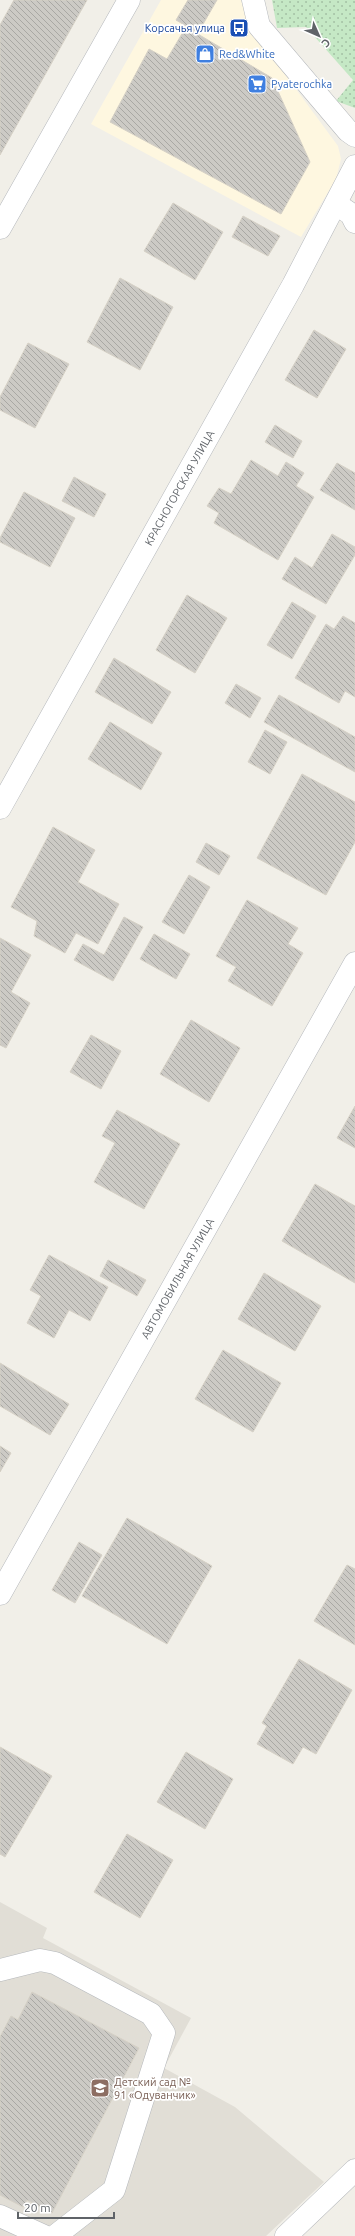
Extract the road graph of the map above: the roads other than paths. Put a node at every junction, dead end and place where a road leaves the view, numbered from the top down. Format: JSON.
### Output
{"nodes":[{"id":1,"x":129,"y":0,"type":"edge"},
{"id":2,"x":254,"y":0,"type":"edge"},
{"id":3,"x":355,"y":136,"type":"edge"},
{"id":4,"x":355,"y":166,"type":"edge"},
{"id":5,"x":336,"y":204,"type":"junction"},
{"id":6,"x":355,"y":222,"type":"edge"},
{"id":7,"x":0,"y":228,"type":"edge"},
{"id":8,"x":0,"y":808,"type":"edge"},
{"id":9,"x":355,"y":963,"type":"edge"},
{"id":10,"x":0,"y":1594,"type":"edge"},
{"id":11,"x":0,"y":1970,"type":"edge"},
{"id":12,"x":355,"y":2170,"type":"edge"},
{"id":13,"x":0,"y":2216,"type":"edge"},
{"id":14,"x":44,"y":2236,"type":"edge"},
{"id":15,"x":55,"y":2236,"type":"edge"},
{"id":16,"x":286,"y":2236,"type":"edge"}],
"edges":[{"from":1,"to":7,"type":"street"},
{"from":2,"to":3,"type":"street"},
{"from":4,"to":5,"type":"street","name":"КРАСНОГОРСКАЯ УЛИЦА"},
{"from":5,"to":6,"type":"street"},
{"from":5,"to":8,"type":"street","name":"КРАСНОГОРСКАЯ УЛИЦА"},
{"from":9,"to":10,"type":"street","name":"АВТОМОБИЛЬНАЯ УЛИЦА"},
{"from":11,"to":15,"type":"street"},
{"from":12,"to":16,"type":"street"},
{"from":13,"to":14,"type":"street"}]}
